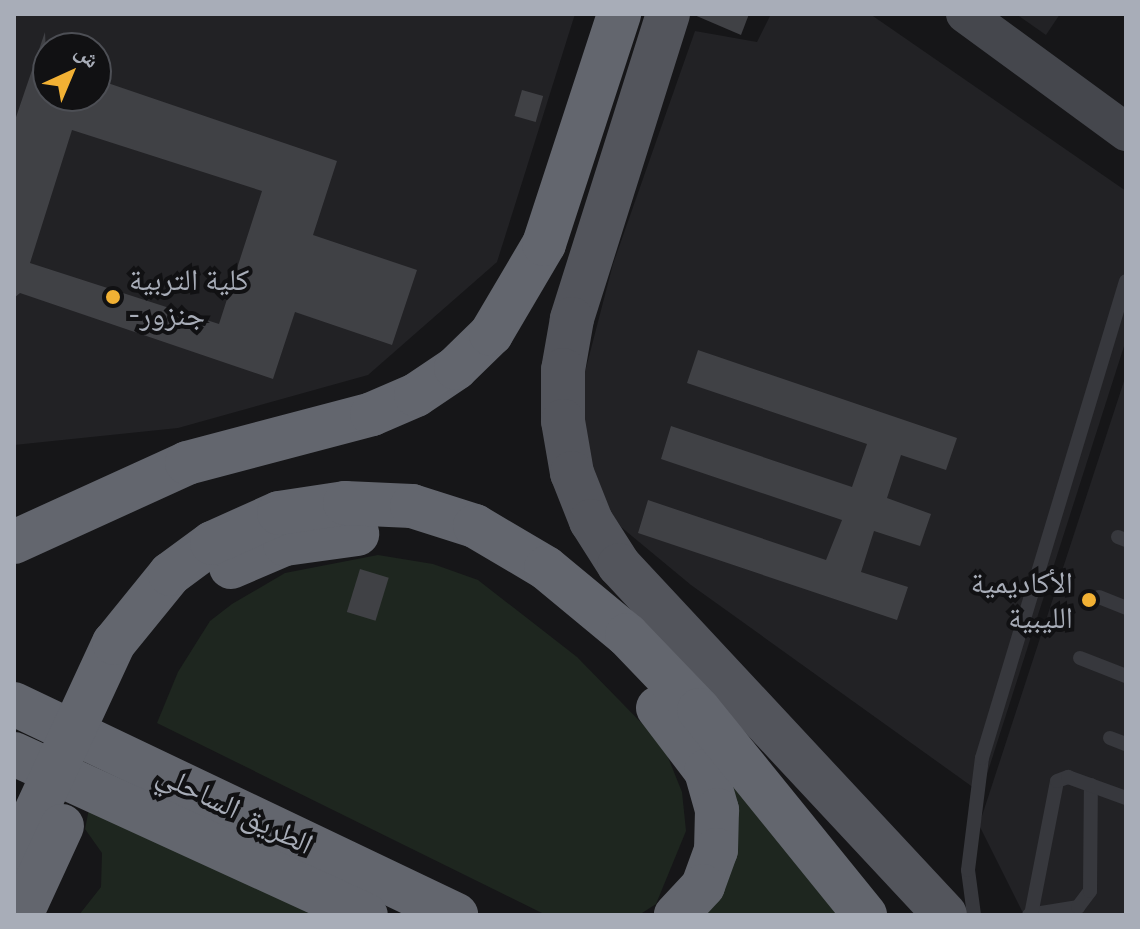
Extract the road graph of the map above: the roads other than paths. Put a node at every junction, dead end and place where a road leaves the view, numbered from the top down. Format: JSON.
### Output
{"nodes":[{"id":1,"x":619,"y":14,"type":"edge"},
{"id":2,"x":668,"y":14,"type":"edge"},
{"id":3,"x":965,"y":14,"type":"edge"},
{"id":4,"x":1126,"y":132,"type":"edge"},
{"id":5,"x":619,"y":162,"type":"junction"},
{"id":6,"x":544,"y":244,"type":"junction"},
{"id":7,"x":1126,"y":281,"type":"edge"},
{"id":8,"x":22,"y":545,"type":"edge"},
{"id":9,"x":1099,"y":597,"type":"dead end"},
{"id":10,"x":1126,"y":608,"type":"edge"},
{"id":11,"x":126,"y":650,"type":"junction"},
{"id":12,"x":1080,"y":658,"type":"dead end"},
{"id":13,"x":1126,"y":676,"type":"edge"},
{"id":14,"x":14,"y":677,"type":"edge"},
{"id":15,"x":31,"y":712,"type":"edge"},
{"id":16,"x":1110,"y":738,"type":"dead end"},
{"id":17,"x":1126,"y":744,"type":"edge"},
{"id":18,"x":14,"y":754,"type":"edge"},
{"id":19,"x":1091,"y":785,"type":"junction"},
{"id":20,"x":1126,"y":798,"type":"edge"},
{"id":21,"x":30,"y":848,"type":"edge"},
{"id":22,"x":455,"y":914,"type":"edge"},
{"id":23,"x":21,"y":915,"type":"edge"},
{"id":24,"x":366,"y":915,"type":"edge"},
{"id":25,"x":676,"y":915,"type":"edge"},
{"id":26,"x":865,"y":915,"type":"edge"},
{"id":27,"x":945,"y":915,"type":"edge"},
{"id":28,"x":974,"y":915,"type":"edge"},
{"id":29,"x":1030,"y":915,"type":"edge"}],
"edges":[{"from":1,"to":6,"type":"highway"},
{"from":2,"to":5,"type":"main road"},
{"from":3,"to":4,"type":"street"},
{"from":5,"to":6,"type":"main road"},
{"from":5,"to":27,"type":"main road"},
{"from":6,"to":8,"type":"highway"},
{"from":7,"to":28,"type":"lane"},
{"from":9,"to":10,"type":"lane"},
{"from":11,"to":21,"type":"highway"},
{"from":11,"to":25,"type":"highway"},
{"from":11,"to":26,"type":"highway"},
{"from":12,"to":13,"type":"lane"},
{"from":14,"to":15,"type":"highway"},
{"from":15,"to":22,"type":"highway","name":"الطريق الساحلي"},
{"from":16,"to":17,"type":"lane"},
{"from":18,"to":24,"type":"highway","name":"الطريق الساحلي"},
{"from":19,"to":20,"type":"lane"},
{"from":19,"to":29,"type":"lane"},
{"from":19,"to":29,"type":"lane"},
{"from":21,"to":23,"type":"highway"}]}
